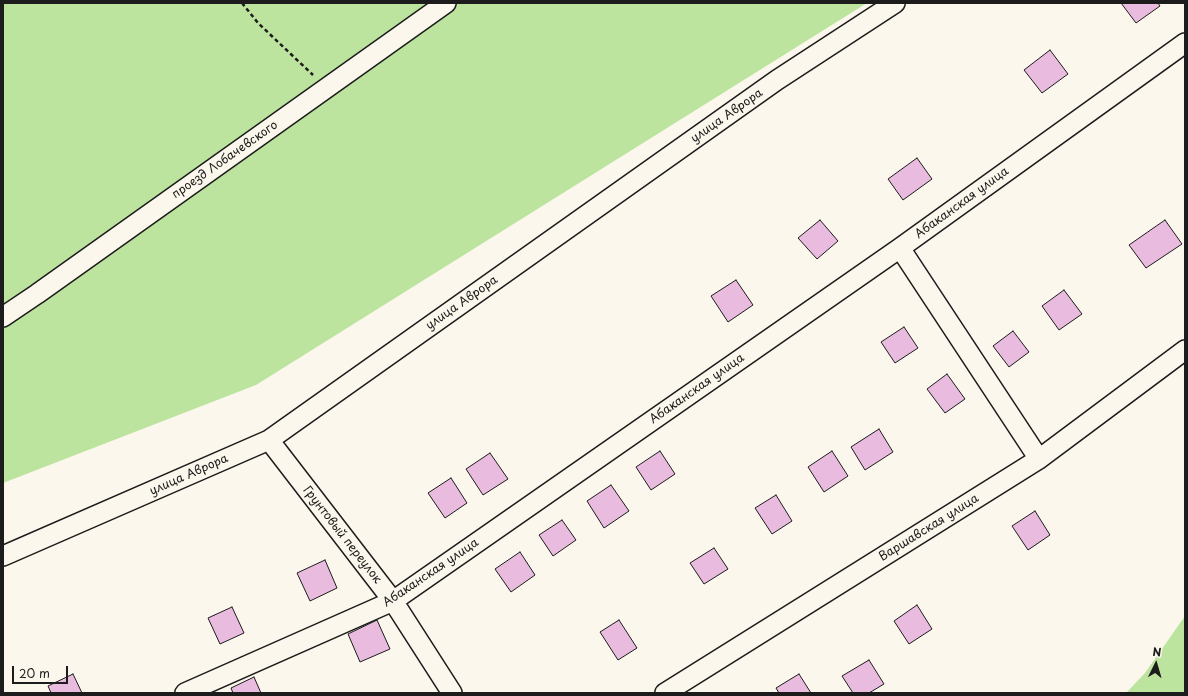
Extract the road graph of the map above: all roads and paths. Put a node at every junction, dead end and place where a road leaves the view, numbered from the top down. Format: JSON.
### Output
{"nodes":[{"id":1,"x":242,"y":3,"type":"edge"},
{"id":2,"x":446,"y":3,"type":"edge"},
{"id":3,"x":895,"y":3,"type":"edge"},
{"id":4,"x":1185,"y":43,"type":"edge"},
{"id":5,"x":326,"y":88,"type":"junction"},
{"id":6,"x":900,"y":248,"type":"junction"},
{"id":7,"x":3,"y":317,"type":"edge"},
{"id":8,"x":1185,"y":350,"type":"edge"},
{"id":9,"x":269,"y":440,"type":"junction"},
{"id":10,"x":1039,"y":458,"type":"junction"},
{"id":11,"x":3,"y":556,"type":"edge"},
{"id":12,"x":393,"y":601,"type":"junction"},
{"id":13,"x":185,"y":693,"type":"edge"},
{"id":14,"x":452,"y":693,"type":"edge"},
{"id":15,"x":664,"y":693,"type":"edge"}],
"edges":[{"from":1,"to":5,"type":"path"},
{"from":2,"to":5,"type":"street","name":"проезд Лобачевского"},
{"from":3,"to":9,"type":"street","name":"улица Аврора"},
{"from":4,"to":6,"type":"street","name":"Абаканская улица"},
{"from":5,"to":7,"type":"street","name":"проезд Лобачевского"},
{"from":6,"to":10,"type":"street"},
{"from":6,"to":12,"type":"street","name":"Абаканская улица"},
{"from":8,"to":10,"type":"street","name":"Варшавская улица"},
{"from":9,"to":11,"type":"street","name":"улица Аврора"},
{"from":9,"to":12,"type":"street","name":"Грунтовый переулок"},
{"from":10,"to":15,"type":"street","name":"Варшавская улица"},
{"from":12,"to":13,"type":"street","name":"Абаканская улица"},
{"from":12,"to":14,"type":"street","name":"Грунтовый переулок"}]}
